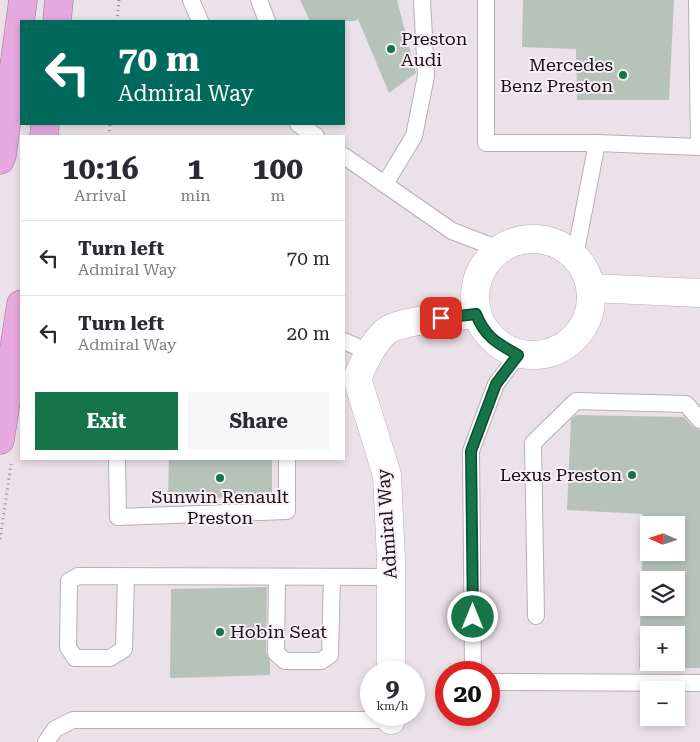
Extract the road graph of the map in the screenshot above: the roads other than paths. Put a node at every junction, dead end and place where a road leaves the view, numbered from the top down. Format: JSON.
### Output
{"nodes":[{"id":1,"x":24,"y":0,"type":"edge"},
{"id":2,"x":59,"y":0,"type":"edge"},
{"id":3,"x":191,"y":0,"type":"edge"},
{"id":4,"x":259,"y":0,"type":"edge"},
{"id":5,"x":422,"y":0,"type":"edge"},
{"id":6,"x":486,"y":0,"type":"edge"},
{"id":7,"x":697,"y":0,"type":"edge"},
{"id":8,"x":21,"y":20,"type":"edge"},
{"id":9,"x":56,"y":20,"type":"edge"},
{"id":10,"x":200,"y":20,"type":"edge"},
{"id":11,"x":268,"y":20,"type":"edge"},
{"id":12,"x":20,"y":28,"type":"edge"},
{"id":13,"x":300,"y":125,"type":"edge"},
{"id":14,"x":314,"y":135,"type":"edge"},
{"id":15,"x":597,"y":143,"type":"junction"},
{"id":16,"x":345,"y":157,"type":"edge"},
{"id":17,"x":0,"y":160,"type":"edge"},
{"id":18,"x":385,"y":184,"type":"junction"},
{"id":19,"x":499,"y":249,"type":"junction"},
{"id":20,"x":575,"y":256,"type":"junction"},
{"id":21,"x":591,"y":288,"type":"junction"},
{"id":22,"x":700,"y":293,"type":"edge"},
{"id":23,"x":20,"y":314,"type":"edge"},
{"id":24,"x":476,"y":314,"type":"junction"},
{"id":25,"x":345,"y":342,"type":"edge"},
{"id":26,"x":369,"y":352,"type":"junction"},
{"id":27,"x":518,"y":355,"type":"junction"},
{"id":28,"x":700,"y":420,"type":"edge"},
{"id":29,"x":6,"y":448,"type":"edge"},
{"id":30,"x":117,"y":460,"type":"edge"},
{"id":31,"x":287,"y":460,"type":"edge"},
{"id":32,"x":126,"y":576,"type":"junction"},
{"id":33,"x":277,"y":576,"type":"junction"},
{"id":34,"x":332,"y":577,"type":"junction"},
{"id":35,"x":391,"y":577,"type":"junction"},
{"id":36,"x":536,"y":616,"type":"dead end"},
{"id":37,"x":391,"y":661,"type":"edge"},
{"id":38,"x":473,"y":661,"type":"edge"},
{"id":39,"x":500,"y":682,"type":"edge"},
{"id":40,"x":700,"y":683,"type":"edge"},
{"id":41,"x":360,"y":717,"type":"edge"},
{"id":42,"x":46,"y":742,"type":"edge"}],
"edges":[{"from":1,"to":8,"type":"highway"},
{"from":2,"to":9,"type":"highway"},
{"from":3,"to":10,"type":"lane"},
{"from":4,"to":11,"type":"lane"},
{"from":5,"to":18,"type":"lane"},
{"from":6,"to":15,"type":"lane"},
{"from":7,"to":15,"type":"lane"},
{"from":12,"to":17,"type":"highway"},
{"from":13,"to":14,"type":"lane"},
{"from":15,"to":20,"type":"lane"},
{"from":16,"to":18,"type":"lane"},
{"from":18,"to":19,"type":"lane"},
{"from":19,"to":20,"type":"street"},
{"from":19,"to":24,"type":"street"},
{"from":20,"to":21,"type":"street"},
{"from":21,"to":22,"type":"street"},
{"from":21,"to":27,"type":"street"},
{"from":23,"to":29,"type":"highway"},
{"from":24,"to":26,"type":"street","name":"Admiral Way"},
{"from":24,"to":27,"type":"street"},
{"from":25,"to":26,"type":"lane"},
{"from":26,"to":35,"type":"street","name":"Admiral Way"},
{"from":27,"to":38,"type":"lane"},
{"from":28,"to":36,"type":"lane"},
{"from":30,"to":31,"type":"lane"},
{"from":32,"to":32,"type":"lane"},
{"from":32,"to":33,"type":"lane"},
{"from":33,"to":34,"type":"lane"},
{"from":33,"to":34,"type":"lane"},
{"from":34,"to":35,"type":"lane"},
{"from":35,"to":37,"type":"street","name":"Admiral Way"},
{"from":39,"to":40,"type":"lane"},
{"from":41,"to":42,"type":"lane"}]}
